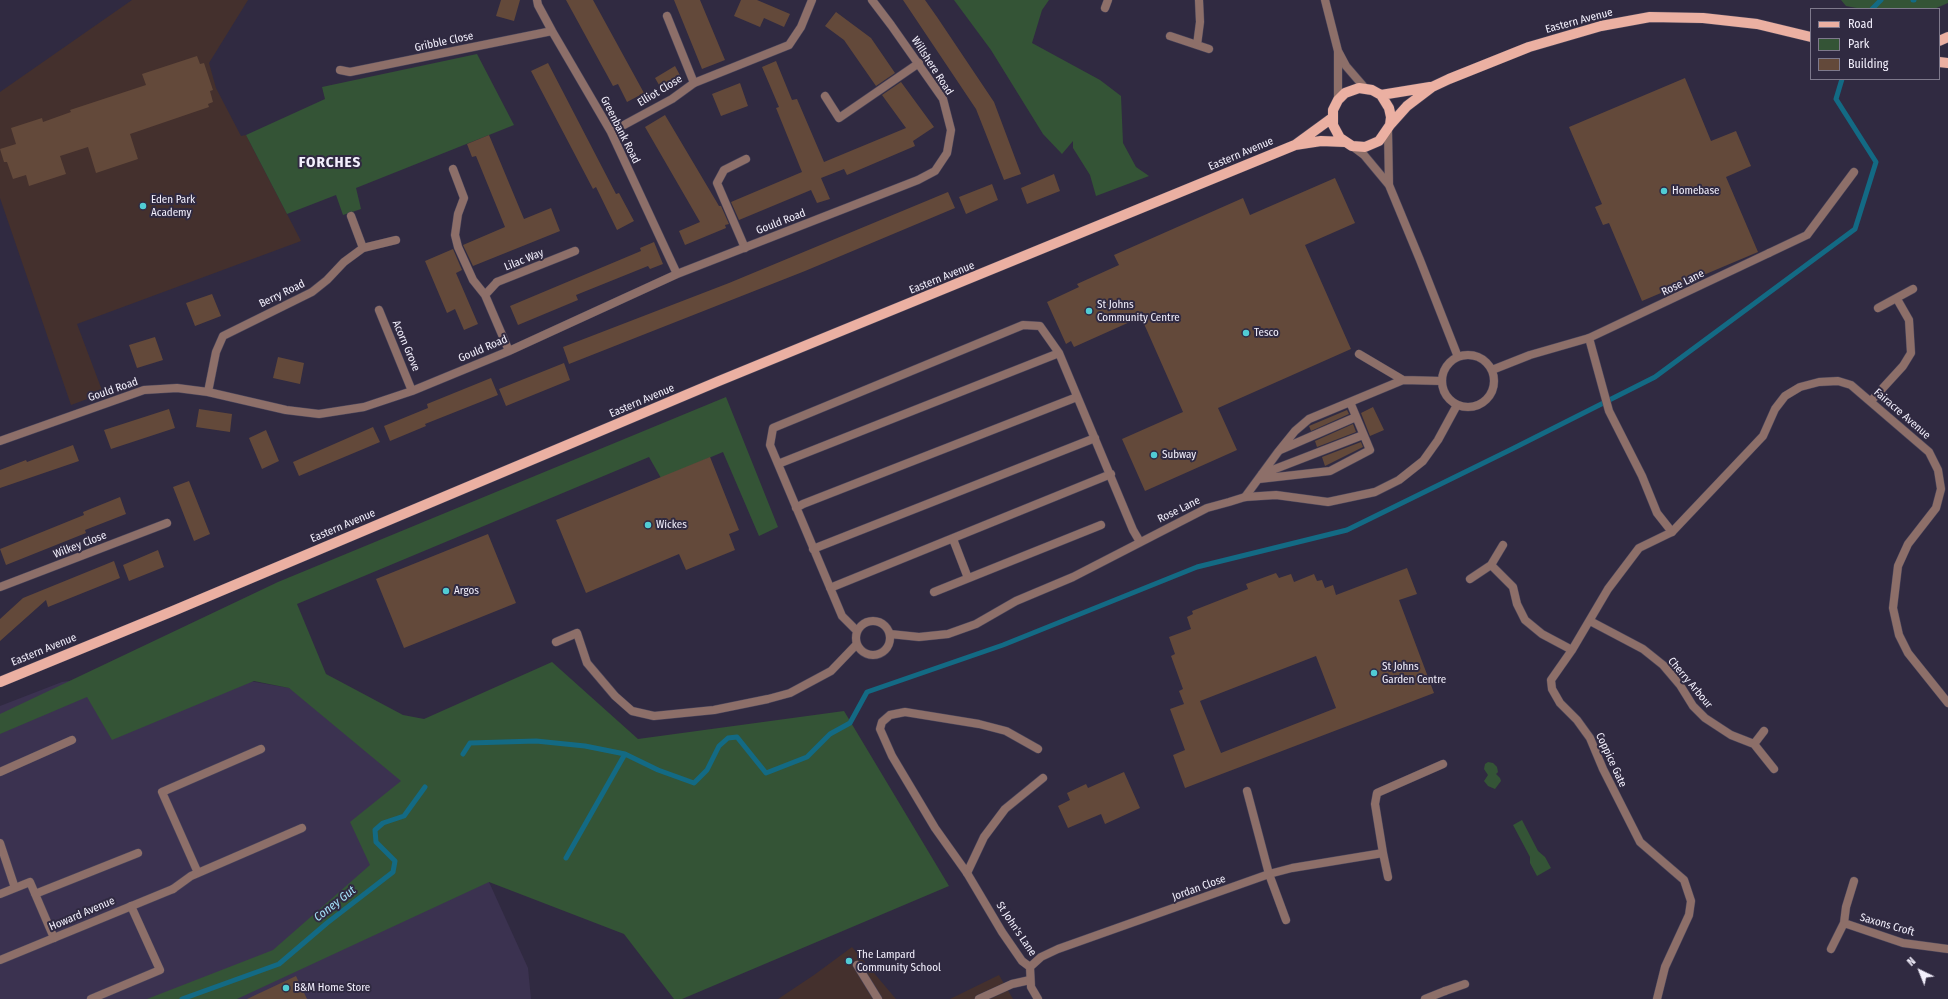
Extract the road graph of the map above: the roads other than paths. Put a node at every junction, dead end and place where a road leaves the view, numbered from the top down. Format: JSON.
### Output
{"nodes":[{"id":1,"x":538,"y":0,"type":"edge"},
{"id":2,"x":812,"y":0,"type":"edge"},
{"id":3,"x":872,"y":0,"type":"edge"},
{"id":4,"x":1199,"y":0,"type":"edge"},
{"id":5,"x":1325,"y":0,"type":"edge"},
{"id":6,"x":667,"y":16,"type":"dead end"},
{"id":7,"x":552,"y":31,"type":"junction"},
{"id":8,"x":1170,"y":36,"type":"dead end"},
{"id":9,"x":1810,"y":37,"type":"edge"},
{"id":10,"x":1197,"y":45,"type":"junction"},
{"id":11,"x":1209,"y":49,"type":"dead end"},
{"id":12,"x":1338,"y":51,"type":"junction"},
{"id":13,"x":919,"y":63,"type":"junction"},
{"id":14,"x":340,"y":70,"type":"dead end"},
{"id":15,"x":694,"y":83,"type":"junction"},
{"id":16,"x":1432,"y":87,"type":"junction"},
{"id":17,"x":1365,"y":88,"type":"junction"},
{"id":18,"x":1381,"y":95,"type":"junction"},
{"id":19,"x":825,"y":96,"type":"dead end"},
{"id":20,"x":1338,"y":100,"type":"junction"},
{"id":21,"x":1332,"y":118,"type":"junction"},
{"id":22,"x":1389,"y":128,"type":"junction"},
{"id":23,"x":611,"y":132,"type":"junction"},
{"id":24,"x":1348,"y":144,"type":"junction"},
{"id":25,"x":1295,"y":145,"type":"junction"},
{"id":26,"x":947,"y":153,"type":"joint"},
{"id":27,"x":746,"y":160,"type":"dead end"},
{"id":28,"x":452,"y":169,"type":"dead end"},
{"id":29,"x":1854,"y":172,"type":"dead end"},
{"id":30,"x":1389,"y":185,"type":"junction"},
{"id":31,"x":351,"y":216,"type":"dead end"},
{"id":32,"x":396,"y":240,"type":"dead end"},
{"id":33,"x":362,"y":248,"type":"junction"},
{"id":34,"x":745,"y":248,"type":"junction"},
{"id":35,"x":575,"y":251,"type":"dead end"},
{"id":36,"x":677,"y":274,"type":"junction"},
{"id":37,"x":1913,"y":289,"type":"dead end"},
{"id":38,"x":485,"y":295,"type":"junction"},
{"id":39,"x":1897,"y":299,"type":"junction"},
{"id":40,"x":1878,"y":308,"type":"dead end"},
{"id":41,"x":379,"y":310,"type":"dead end"},
{"id":42,"x":1589,"y":338,"type":"junction"},
{"id":43,"x":508,"y":350,"type":"junction"},
{"id":44,"x":1059,"y":353,"type":"junction"},
{"id":45,"x":1359,"y":354,"type":"dead end"},
{"id":46,"x":1458,"y":357,"type":"junction"},
{"id":47,"x":1492,"y":370,"type":"junction"},
{"id":48,"x":1403,"y":380,"type":"junction"},
{"id":49,"x":1442,"y":381,"type":"junction"},
{"id":50,"x":412,"y":391,"type":"junction"},
{"id":51,"x":208,"y":392,"type":"junction"},
{"id":52,"x":1077,"y":397,"type":"junction"},
{"id":53,"x":1871,"y":401,"type":"junction"},
{"id":54,"x":1350,"y":402,"type":"junction"},
{"id":55,"x":1458,"y":405,"type":"junction"},
{"id":56,"x":1356,"y":417,"type":"junction"},
{"id":57,"x":1364,"y":435,"type":"junction"},
{"id":58,"x":1095,"y":438,"type":"junction"},
{"id":59,"x":0,"y":441,"type":"edge"},
{"id":60,"x":1280,"y":450,"type":"junction"},
{"id":61,"x":778,"y":464,"type":"junction"},
{"id":62,"x":1111,"y":474,"type":"junction"},
{"id":63,"x":1260,"y":476,"type":"junction"},
{"id":64,"x":1245,"y":497,"type":"junction"},
{"id":65,"x":796,"y":508,"type":"junction"},
{"id":66,"x":167,"y":523,"type":"dead end"},
{"id":67,"x":1101,"y":525,"type":"dead end"},
{"id":68,"x":1672,"y":532,"type":"junction"},
{"id":69,"x":953,"y":539,"type":"junction"},
{"id":70,"x":1140,"y":542,"type":"junction"},
{"id":71,"x":1503,"y":545,"type":"dead end"},
{"id":72,"x":814,"y":549,"type":"junction"},
{"id":73,"x":1491,"y":565,"type":"junction"},
{"id":74,"x":968,"y":578,"type":"junction"},
{"id":75,"x":1470,"y":579,"type":"dead end"},
{"id":76,"x":0,"y":587,"type":"edge"},
{"id":77,"x":830,"y":588,"type":"junction"},
{"id":78,"x":934,"y":592,"type":"dead end"},
{"id":79,"x":1590,"y":621,"type":"junction"},
{"id":80,"x":857,"y":631,"type":"junction"},
{"id":81,"x":890,"y":634,"type":"junction"},
{"id":82,"x":556,"y":642,"type":"dead end"},
{"id":83,"x":856,"y":645,"type":"junction"},
{"id":84,"x":1572,"y":650,"type":"junction"},
{"id":85,"x":0,"y":682,"type":"edge"},
{"id":86,"x":1948,"y":703,"type":"edge"},
{"id":87,"x":1764,"y":731,"type":"dead end"},
{"id":88,"x":72,"y":740,"type":"dead end"},
{"id":89,"x":1754,"y":744,"type":"junction"},
{"id":90,"x":261,"y":749,"type":"dead end"},
{"id":91,"x":1038,"y":749,"type":"dead end"},
{"id":92,"x":1443,"y":764,"type":"dead end"},
{"id":93,"x":1774,"y":769,"type":"dead end"},
{"id":94,"x":0,"y":772,"type":"edge"},
{"id":95,"x":1043,"y":778,"type":"dead end"},
{"id":96,"x":1247,"y":791,"type":"dead end"},
{"id":97,"x":302,"y":828,"type":"dead end"},
{"id":98,"x":0,"y":843,"type":"edge"},
{"id":99,"x":138,"y":853,"type":"dead end"},
{"id":100,"x":1383,"y":853,"type":"junction"},
{"id":101,"x":198,"y":873,"type":"junction"},
{"id":102,"x":967,"y":873,"type":"junction"},
{"id":103,"x":1269,"y":874,"type":"junction"},
{"id":104,"x":1388,"y":877,"type":"dead end"},
{"id":105,"x":1854,"y":881,"type":"dead end"},
{"id":106,"x":15,"y":888,"type":"junction"},
{"id":107,"x":0,"y":894,"type":"edge"},
{"id":108,"x":35,"y":894,"type":"junction"},
{"id":109,"x":131,"y":906,"type":"junction"},
{"id":110,"x":1286,"y":920,"type":"dead end"},
{"id":111,"x":1844,"y":923,"type":"junction"},
{"id":112,"x":54,"y":938,"type":"junction"},
{"id":113,"x":1832,"y":949,"type":"dead end"},
{"id":114,"x":1948,"y":949,"type":"edge"},
{"id":115,"x":0,"y":960,"type":"edge"},
{"id":116,"x":857,"y":965,"type":"dead end"},
{"id":117,"x":1030,"y":967,"type":"junction"},
{"id":118,"x":1030,"y":980,"type":"junction"},
{"id":119,"x":1465,"y":984,"type":"dead end"},
{"id":120,"x":91,"y":999,"type":"edge"},
{"id":121,"x":878,"y":999,"type":"edge"},
{"id":122,"x":979,"y":999,"type":"edge"},
{"id":123,"x":1038,"y":999,"type":"edge"},
{"id":124,"x":1425,"y":999,"type":"edge"},
{"id":125,"x":1657,"y":999,"type":"edge"}],
"edges":[{"from":1,"to":7,"type":"street","name":"Greenbank Road"},
{"from":2,"to":15,"type":"street","name":"Elliot Close"},
{"from":3,"to":13,"type":"street","name":"Willshere Road"},
{"from":4,"to":10,"type":"street"},
{"from":5,"to":12,"type":"street"},
{"from":6,"to":15,"type":"street"},
{"from":7,"to":14,"type":"street","name":"Gribble Close"},
{"from":7,"to":23,"type":"street","name":"Greenbank Road"},
{"from":8,"to":10,"type":"street"},
{"from":9,"to":16,"type":"main road","name":"Eastern Avenue"},
{"from":10,"to":11,"type":"street"},
{"from":12,"to":17,"type":"street"},
{"from":12,"to":20,"type":"street"},
{"from":13,"to":19,"type":"street"},
{"from":13,"to":26,"type":"street","name":"Willshere Road"},
{"from":15,"to":23,"type":"street","name":"Elliot Close"},
{"from":16,"to":18,"type":"main road","name":"Eastern Avenue"},
{"from":16,"to":22,"type":"main road","name":"Eastern Avenue"},
{"from":17,"to":18,"type":"main road"},
{"from":17,"to":20,"type":"main road"},
{"from":18,"to":22,"type":"main road"},
{"from":20,"to":21,"type":"main road"},
{"from":21,"to":24,"type":"main road"},
{"from":21,"to":25,"type":"main road","name":"Eastern Avenue"},
{"from":22,"to":24,"type":"main road"},
{"from":22,"to":30,"type":"street"},
{"from":23,"to":36,"type":"street","name":"Greenbank Road"},
{"from":24,"to":25,"type":"main road","name":"Eastern Avenue"},
{"from":24,"to":30,"type":"street"},
{"from":25,"to":85,"type":"main road","name":"Eastern Avenue"},
{"from":26,"to":34,"type":"street","name":"Gould Road"},
{"from":27,"to":34,"type":"street"},
{"from":28,"to":38,"type":"street"},
{"from":29,"to":42,"type":"street","name":"Rose Lane"},
{"from":30,"to":46,"type":"street"},
{"from":31,"to":33,"type":"street"},
{"from":32,"to":33,"type":"street","name":"Berry Road"},
{"from":33,"to":51,"type":"street","name":"Berry Road"},
{"from":34,"to":36,"type":"street","name":"Gould Road"},
{"from":35,"to":38,"type":"street","name":"Lilac Way"},
{"from":36,"to":43,"type":"street","name":"Gould Road"},
{"from":37,"to":39,"type":"street"},
{"from":38,"to":43,"type":"street"},
{"from":39,"to":40,"type":"street"},
{"from":39,"to":53,"type":"street"},
{"from":41,"to":50,"type":"street","name":"Acorn Grove"},
{"from":42,"to":47,"type":"street","name":"Rose Lane"},
{"from":42,"to":68,"type":"street"},
{"from":43,"to":50,"type":"street","name":"Gould Road"},
{"from":44,"to":52,"type":"street"},
{"from":44,"to":61,"type":"street"},
{"from":44,"to":61,"type":"street"},
{"from":45,"to":48,"type":"street"},
{"from":46,"to":47,"type":"street"},
{"from":46,"to":49,"type":"street"},
{"from":47,"to":55,"type":"street"},
{"from":48,"to":49,"type":"street"},
{"from":48,"to":54,"type":"street"},
{"from":49,"to":55,"type":"street"},
{"from":50,"to":51,"type":"street","name":"Gould Road"},
{"from":51,"to":59,"type":"street","name":"Gould Road"},
{"from":52,"to":58,"type":"street"},
{"from":52,"to":65,"type":"street"},
{"from":53,"to":68,"type":"street","name":"Fairacre Avenue"},
{"from":53,"to":86,"type":"street","name":"Fairacre Avenue"},
{"from":54,"to":56,"type":"street"},
{"from":54,"to":60,"type":"street"},
{"from":55,"to":64,"type":"street","name":"Rose Lane"},
{"from":56,"to":57,"type":"street"},
{"from":56,"to":60,"type":"street"},
{"from":57,"to":63,"type":"street"},
{"from":57,"to":63,"type":"street"},
{"from":58,"to":62,"type":"street"},
{"from":58,"to":72,"type":"street"},
{"from":60,"to":63,"type":"street"},
{"from":61,"to":65,"type":"street"},
{"from":62,"to":69,"type":"street"},
{"from":62,"to":70,"type":"street"},
{"from":63,"to":64,"type":"street"},
{"from":64,"to":70,"type":"street","name":"Rose Lane"},
{"from":65,"to":72,"type":"street"},
{"from":66,"to":76,"type":"street","name":"Wilkey Close"},
{"from":67,"to":74,"type":"street"},
{"from":68,"to":79,"type":"street","name":"Coppice Gate"},
{"from":69,"to":74,"type":"street"},
{"from":69,"to":77,"type":"street"},
{"from":70,"to":81,"type":"street","name":"Rose Lane"},
{"from":71,"to":73,"type":"street"},
{"from":72,"to":77,"type":"street"},
{"from":73,"to":75,"type":"street"},
{"from":73,"to":84,"type":"street"},
{"from":74,"to":78,"type":"street"},
{"from":77,"to":80,"type":"street"},
{"from":79,"to":84,"type":"street","name":"Coppice Gate"},
{"from":79,"to":89,"type":"street","name":"Cherry Arbour"},
{"from":80,"to":81,"type":"street"},
{"from":80,"to":83,"type":"street"},
{"from":81,"to":83,"type":"street"},
{"from":82,"to":83,"type":"street"},
{"from":84,"to":125,"type":"street","name":"Coppice Gate"},
{"from":87,"to":89,"type":"street"},
{"from":88,"to":94,"type":"street"},
{"from":89,"to":93,"type":"street","name":"Cherry Arbour"},
{"from":90,"to":101,"type":"street"},
{"from":91,"to":102,"type":"street","name":"St John's Lane"},
{"from":92,"to":100,"type":"street"},
{"from":95,"to":102,"type":"street"},
{"from":96,"to":103,"type":"street"},
{"from":97,"to":101,"type":"street","name":"Howard Avenue"},
{"from":98,"to":106,"type":"street"},
{"from":99,"to":108,"type":"street"},
{"from":100,"to":103,"type":"street","name":"Jordan Close"},
{"from":100,"to":104,"type":"street"},
{"from":101,"to":109,"type":"street","name":"Howard Avenue"},
{"from":102,"to":117,"type":"street","name":"St John's Lane"},
{"from":103,"to":110,"type":"street"},
{"from":103,"to":117,"type":"street","name":"Jordan Close"},
{"from":105,"to":111,"type":"street","name":"Saxons Croft"},
{"from":106,"to":107,"type":"street"},
{"from":106,"to":108,"type":"street"},
{"from":108,"to":112,"type":"street"},
{"from":109,"to":112,"type":"street","name":"Howard Avenue"},
{"from":109,"to":120,"type":"street"},
{"from":111,"to":113,"type":"street","name":"Saxons Croft"},
{"from":111,"to":114,"type":"street","name":"Saxons Croft"},
{"from":112,"to":115,"type":"street","name":"Howard Avenue"},
{"from":116,"to":121,"type":"street"},
{"from":117,"to":118,"type":"street","name":"St John's Lane"},
{"from":118,"to":122,"type":"street"},
{"from":118,"to":123,"type":"street","name":"St John's Lane"},
{"from":119,"to":124,"type":"street"}]}
